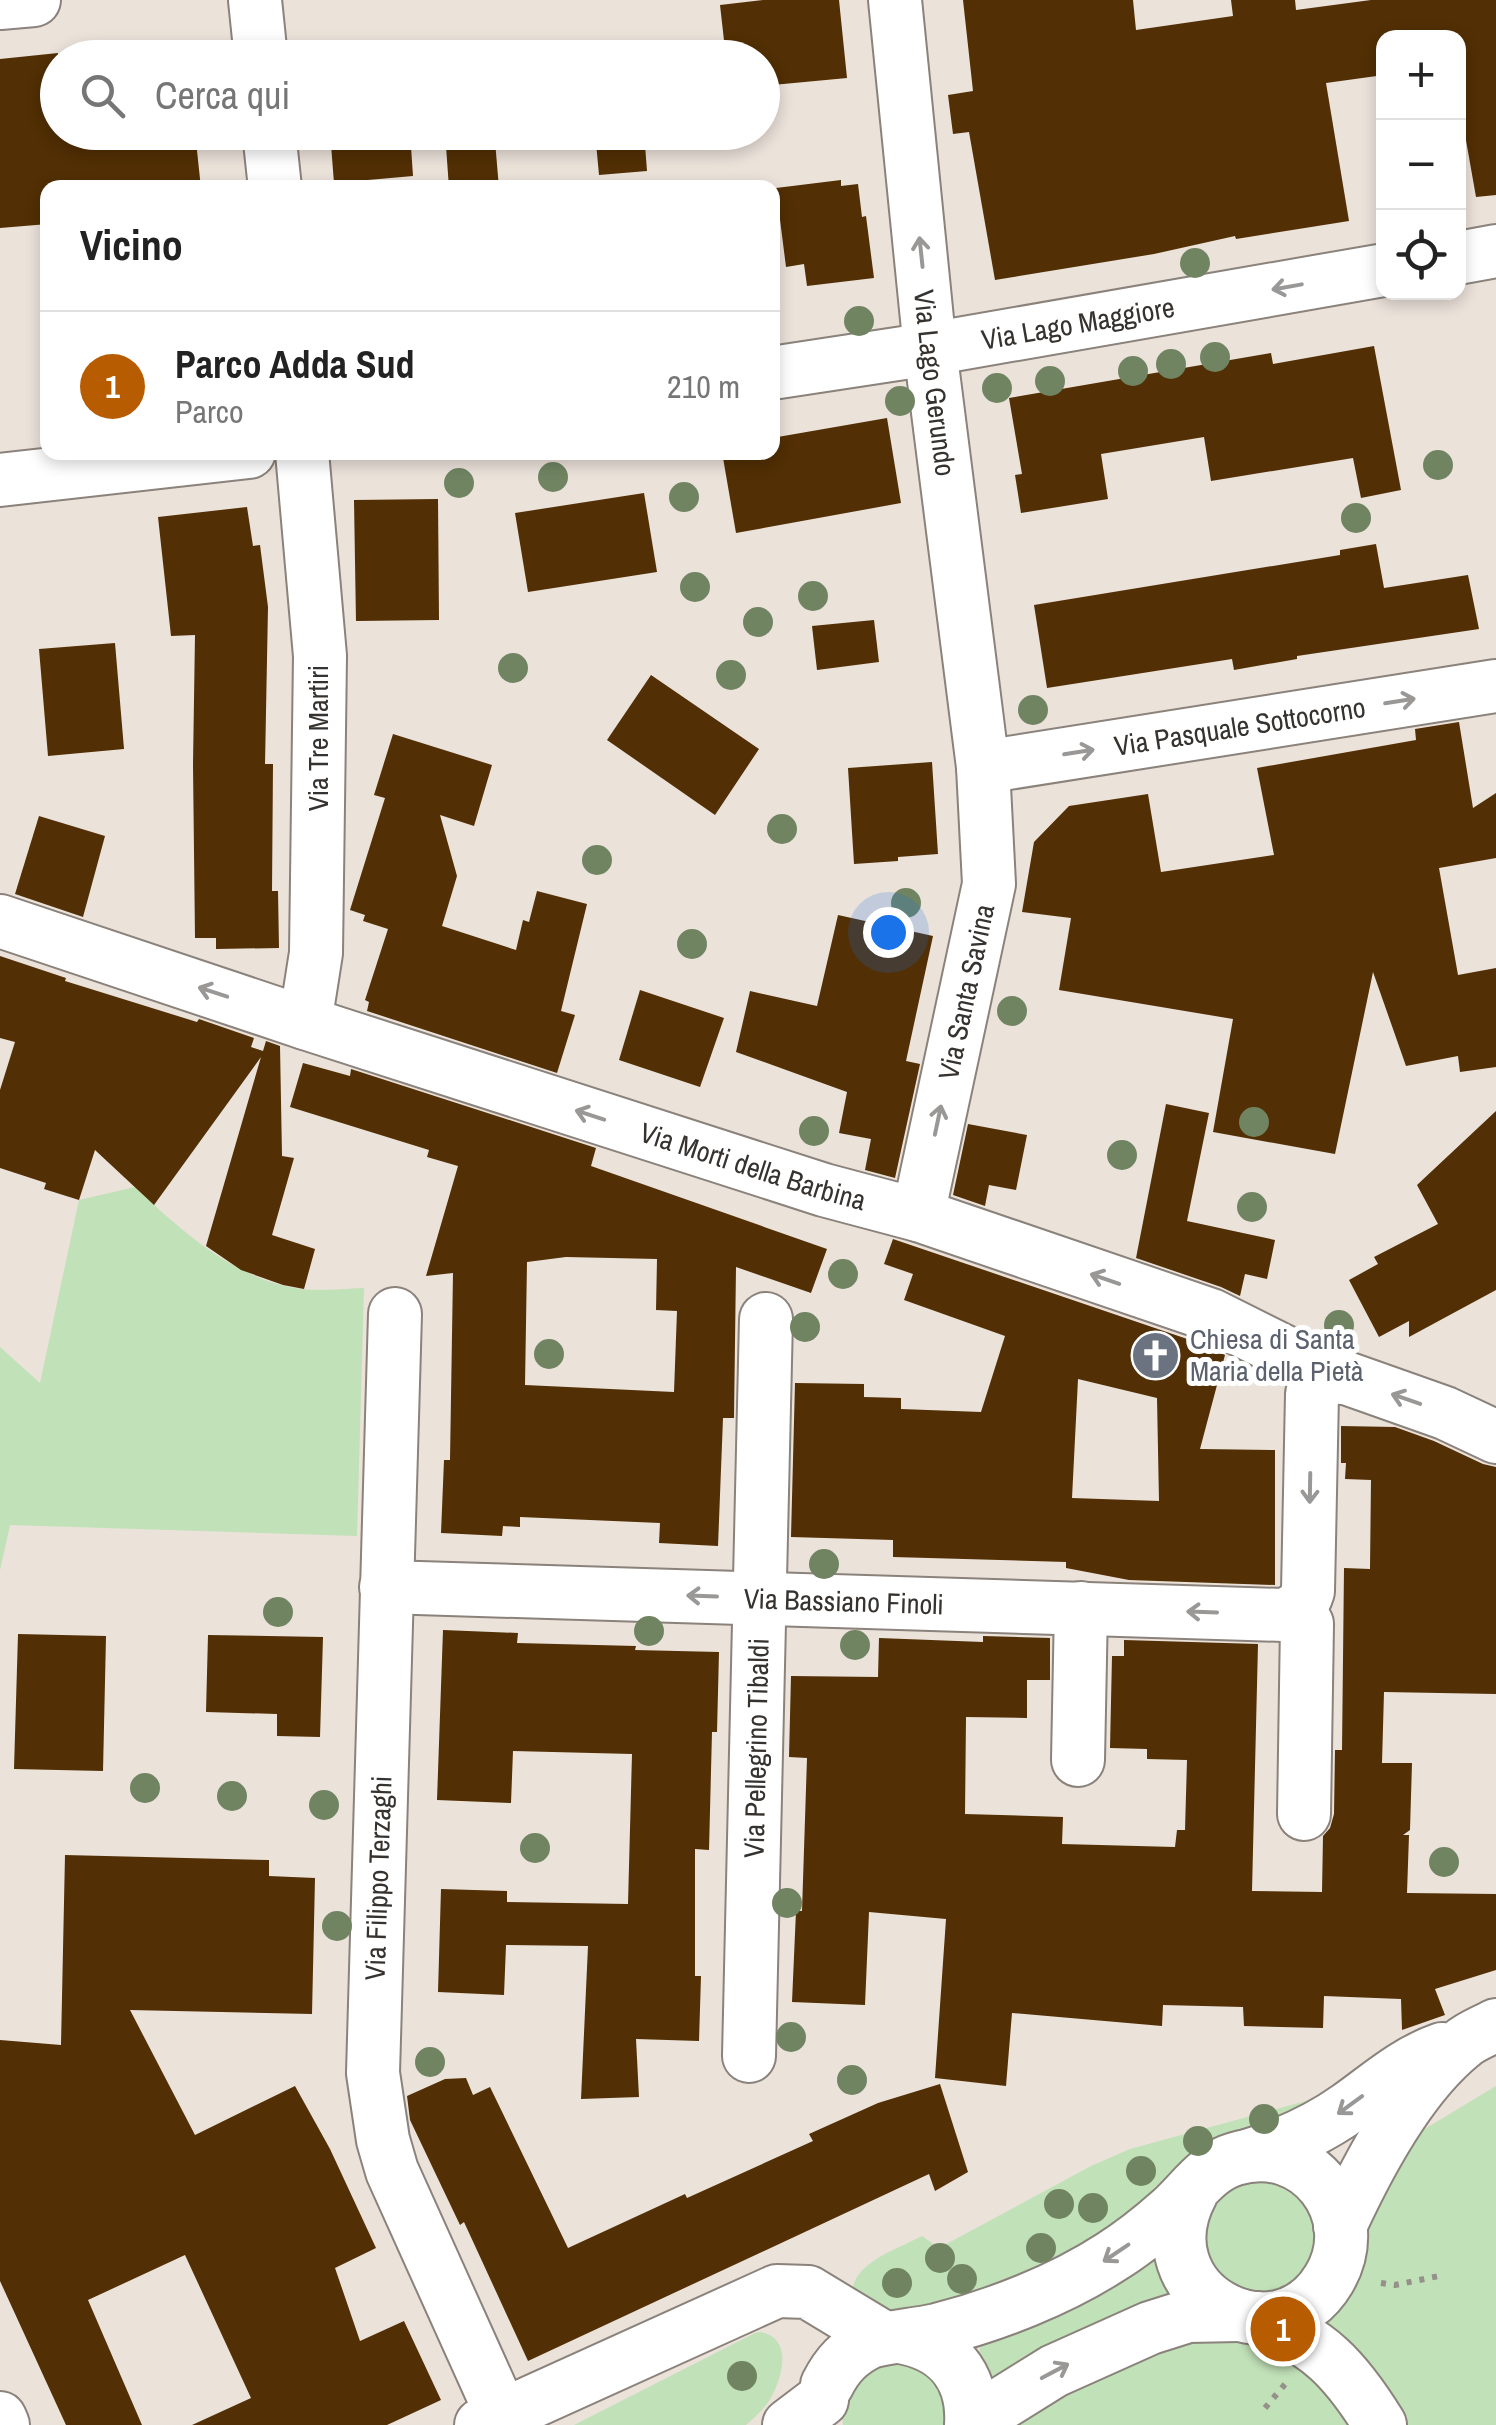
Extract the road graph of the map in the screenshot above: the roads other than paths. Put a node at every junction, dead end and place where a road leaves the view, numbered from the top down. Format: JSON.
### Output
{"nodes":[{"id":1,"x":34,"y":0,"type":"edge"},
{"id":2,"x":255,"y":0,"type":"edge"},
{"id":3,"x":895,"y":0,"type":"edge"},
{"id":4,"x":0,"y":4,"type":"edge"},
{"id":5,"x":259,"y":40,"type":"edge"},
{"id":6,"x":271,"y":150,"type":"edge"},
{"id":7,"x":274,"y":180,"type":"edge"},
{"id":8,"x":1496,"y":251,"type":"edge"},
{"id":9,"x":1466,"y":257,"type":"edge"},
{"id":10,"x":1376,"y":271,"type":"edge"},
{"id":11,"x":930,"y":348,"type":"junction"},
{"id":12,"x":780,"y":372,"type":"edge"},
{"id":13,"x":177,"y":460,"type":"edge"},
{"id":14,"x":303,"y":460,"type":"edge"},
{"id":15,"x":0,"y":480,"type":"edge"},
{"id":16,"x":1496,"y":686,"type":"edge"},
{"id":17,"x":982,"y":767,"type":"junction"},
{"id":18,"x":0,"y":921,"type":"edge"},
{"id":19,"x":305,"y":1023,"type":"junction"},
{"id":20,"x":918,"y":1215,"type":"junction"},
{"id":21,"x":395,"y":1314,"type":"dead end"},
{"id":22,"x":766,"y":1320,"type":"dead end"},
{"id":23,"x":1342,"y":1378,"type":"junction"},
{"id":24,"x":1496,"y":1437,"type":"edge"},
{"id":25,"x":386,"y":1587,"type":"junction"},
{"id":26,"x":760,"y":1598,"type":"junction"},
{"id":27,"x":1081,"y":1608,"type":"junction"},
{"id":28,"x":1298,"y":1608,"type":"junction"},
{"id":29,"x":1078,"y":1760,"type":"dead end"},
{"id":30,"x":1304,"y":1814,"type":"dead end"},
{"id":31,"x":1480,"y":2033,"type":"edge"},
{"id":32,"x":749,"y":2056,"type":"dead end"},
{"id":33,"x":1248,"y":2156,"type":"junction"},
{"id":34,"x":1192,"y":2192,"type":"junction"},
{"id":35,"x":1338,"y":2246,"type":"junction"},
{"id":36,"x":764,"y":2295,"type":"junction"},
{"id":37,"x":1247,"y":2316,"type":"junction"},
{"id":38,"x":892,"y":2338,"type":"junction"},
{"id":39,"x":1369,"y":2407,"type":"edge"},
{"id":40,"x":815,"y":2409,"type":"edge"},
{"id":41,"x":0,"y":2418,"type":"edge"},
{"id":42,"x":491,"y":2420,"type":"edge"},
{"id":43,"x":971,"y":2423,"type":"edge"},
{"id":44,"x":3,"y":2425,"type":"edge"}],
"edges":[{"from":1,"to":4,"type":"street"},
{"from":2,"to":5,"type":"street"},
{"from":11,"to":3,"type":"street","name":"Via Lago Gerundo","one_way":true},
{"from":6,"to":7,"type":"street"},
{"from":8,"to":9,"type":"street"},
{"from":10,"to":11,"type":"street","name":"Via Lago Maggiore","one_way":true},
{"from":11,"to":12,"type":"street","name":"Via Lago Maggiore"},
{"from":11,"to":17,"type":"street","name":"Via Lago Gerundo"},
{"from":13,"to":15,"type":"street"},
{"from":14,"to":19,"type":"street","name":"Via Tre Martiri"},
{"from":17,"to":16,"type":"street","name":"Via Pasquale Sottocorno","one_way":true},
{"from":20,"to":17,"type":"street","name":"Via Santa Savina","one_way":true},
{"from":19,"to":18,"type":"street","name":"Via Morti della Barbina","one_way":true},
{"from":20,"to":19,"type":"street","name":"Via Morti della Barbina","one_way":true},
{"from":23,"to":20,"type":"street","name":"Via Morti della Barbina","one_way":true},
{"from":21,"to":25,"type":"street","name":"Via Filippo Terzaghi"},
{"from":22,"to":26,"type":"street","name":"Via Pellegrino Tibaldi"},
{"from":24,"to":23,"type":"street","name":"Via Morti della Barbina","one_way":true},
{"from":23,"to":28,"type":"street","one_way":true},
{"from":26,"to":25,"type":"street","name":"Via Bassiano Finoli","one_way":true},
{"from":25,"to":42,"type":"street","name":"Via Filippo Terzaghi"},
{"from":26,"to":27,"type":"street","name":"Via Bassiano Finoli"},
{"from":26,"to":32,"type":"street","name":"Via Pellegrino Tibaldi"},
{"from":28,"to":27,"type":"street","name":"Via Bassiano Finoli","one_way":true},
{"from":27,"to":29,"type":"street"},
{"from":28,"to":30,"type":"street"},
{"from":31,"to":33,"type":"street","one_way":true},
{"from":31,"to":35,"type":"street"},
{"from":33,"to":34,"type":"street"},
{"from":33,"to":35,"type":"street"},
{"from":34,"to":37,"type":"street"},
{"from":34,"to":38,"type":"street","one_way":true},
{"from":35,"to":37,"type":"street"},
{"from":35,"to":39,"type":"street"},
{"from":36,"to":38,"type":"street"},
{"from":36,"to":40,"type":"street"},
{"from":36,"to":42,"type":"street"},
{"from":37,"to":39,"type":"street"},
{"from":43,"to":37,"type":"street","one_way":true},
{"from":38,"to":40,"type":"street"},
{"from":38,"to":43,"type":"street"},
{"from":41,"to":44,"type":"street"}]}
